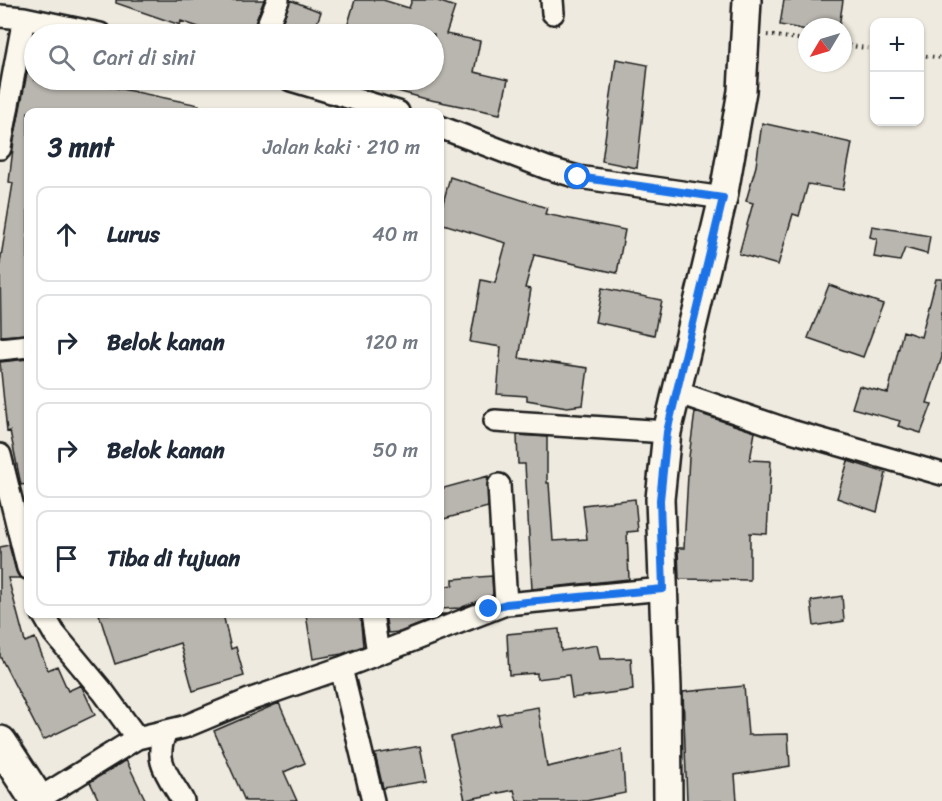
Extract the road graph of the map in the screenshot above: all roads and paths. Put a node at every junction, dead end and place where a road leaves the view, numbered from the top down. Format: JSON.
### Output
{"nodes":[{"id":1,"x":278,"y":0,"type":"edge"},
{"id":2,"x":747,"y":0,"type":"edge"},
{"id":3,"x":0,"y":16,"type":"edge"},
{"id":4,"x":24,"y":18,"type":"junction"},
{"id":5,"x":52,"y":24,"type":"edge"},
{"id":6,"x":268,"y":24,"type":"edge"},
{"id":7,"x":746,"y":32,"type":"junction"},
{"id":8,"x":798,"y":39,"type":"edge"},
{"id":9,"x":852,"y":46,"type":"edge"},
{"id":10,"x":870,"y":48,"type":"edge"},
{"id":11,"x":924,"y":56,"type":"edge"},
{"id":12,"x":942,"y":58,"type":"edge"},
{"id":13,"x":318,"y":90,"type":"edge"},
{"id":14,"x":364,"y":107,"type":"edge"},
{"id":15,"x":444,"y":129,"type":"edge"},
{"id":16,"x":0,"y":148,"type":"edge"},
{"id":17,"x":723,"y":198,"type":"junction"},
{"id":18,"x":24,"y":346,"type":"edge"},
{"id":19,"x":0,"y":349,"type":"edge"},
{"id":20,"x":676,"y":392,"type":"junction"},
{"id":21,"x":495,"y":421,"type":"dead end"},
{"id":22,"x":667,"y":432,"type":"junction"},
{"id":23,"x":0,"y":455,"type":"edge"},
{"id":24,"x":942,"y":474,"type":"edge"},
{"id":25,"x":499,"y":485,"type":"dead end"},
{"id":26,"x":24,"y":552,"type":"edge"},
{"id":27,"x":663,"y":589,"type":"junction"},
{"id":28,"x":506,"y":604,"type":"junction"},
{"id":29,"x":45,"y":618,"type":"edge"},
{"id":30,"x":373,"y":618,"type":"edge"},
{"id":31,"x":378,"y":653,"type":"junction"},
{"id":32,"x":341,"y":668,"type":"junction"},
{"id":33,"x":166,"y":732,"type":"junction"},
{"id":34,"x":136,"y":738,"type":"junction"},
{"id":35,"x":0,"y":743,"type":"edge"},
{"id":36,"x":38,"y":800,"type":"edge"},
{"id":37,"x":183,"y":801,"type":"edge"},
{"id":38,"x":373,"y":801,"type":"edge"},
{"id":39,"x":668,"y":801,"type":"edge"}],
"edges":[{"from":1,"to":6,"type":"street"},
{"from":2,"to":7,"type":"street"},
{"from":3,"to":4,"type":"street"},
{"from":4,"to":5,"type":"street"},
{"from":4,"to":16,"type":"street"},
{"from":7,"to":8,"type":"path"},
{"from":7,"to":17,"type":"street"},
{"from":9,"to":10,"type":"path"},
{"from":11,"to":12,"type":"path"},
{"from":13,"to":14,"type":"street"},
{"from":15,"to":17,"type":"street"},
{"from":17,"to":20,"type":"street"},
{"from":18,"to":19,"type":"street"},
{"from":20,"to":22,"type":"street"},
{"from":20,"to":24,"type":"street"},
{"from":21,"to":22,"type":"street"},
{"from":22,"to":27,"type":"street"},
{"from":23,"to":26,"type":"street"},
{"from":25,"to":28,"type":"street"},
{"from":27,"to":28,"type":"street"},
{"from":27,"to":39,"type":"street"},
{"from":28,"to":31,"type":"street"},
{"from":29,"to":34,"type":"street"},
{"from":30,"to":31,"type":"street"},
{"from":31,"to":32,"type":"street"},
{"from":32,"to":33,"type":"street"},
{"from":32,"to":38,"type":"street"},
{"from":33,"to":34,"type":"street"},
{"from":33,"to":37,"type":"street"},
{"from":34,"to":36,"type":"street"},
{"from":35,"to":36,"type":"highway"}]}
